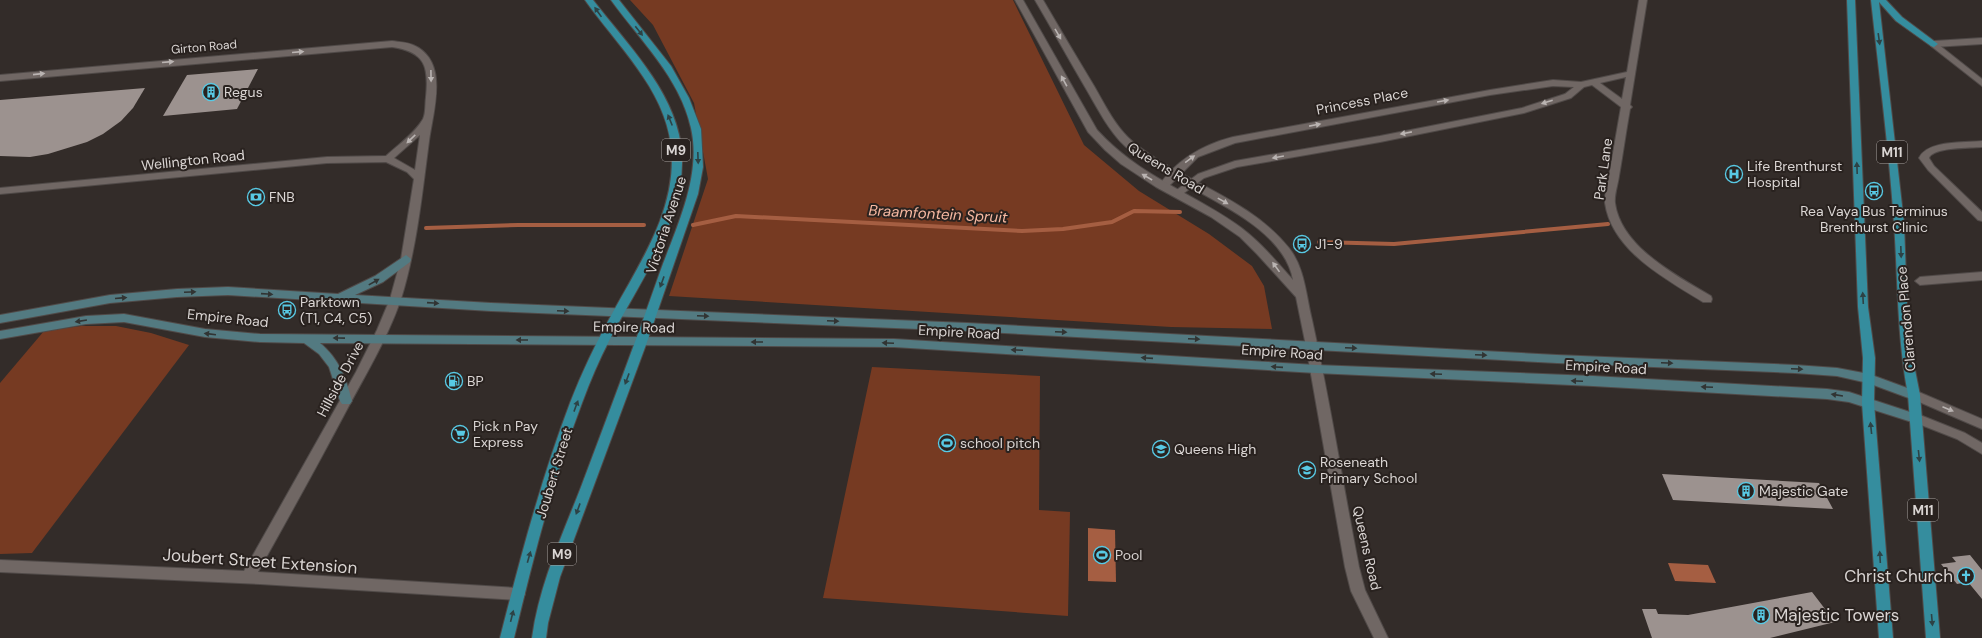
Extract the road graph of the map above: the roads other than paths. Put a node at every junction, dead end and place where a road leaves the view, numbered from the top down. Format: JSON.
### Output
{"nodes":[{"id":1,"x":589,"y":0,"type":"edge"},
{"id":2,"x":615,"y":0,"type":"edge"},
{"id":3,"x":1019,"y":0,"type":"edge"},
{"id":4,"x":1039,"y":0,"type":"edge"},
{"id":5,"x":1643,"y":0,"type":"edge"},
{"id":6,"x":1851,"y":0,"type":"edge"},
{"id":7,"x":1875,"y":0,"type":"edge"},
{"id":8,"x":1882,"y":0,"type":"edge"},
{"id":9,"x":1982,"y":41,"type":"edge"},
{"id":10,"x":1934,"y":44,"type":"junction"},
{"id":11,"x":410,"y":47,"type":"joint"},
{"id":12,"x":1632,"y":73,"type":"junction"},
{"id":13,"x":0,"y":78,"type":"edge"},
{"id":14,"x":1593,"y":82,"type":"junction"},
{"id":15,"x":1982,"y":83,"type":"edge"},
{"id":16,"x":1581,"y":85,"type":"junction"},
{"id":17,"x":1627,"y":107,"type":"junction"},
{"id":18,"x":428,"y":114,"type":"junction"},
{"id":19,"x":1982,"y":144,"type":"edge"},
{"id":20,"x":388,"y":159,"type":"junction"},
{"id":21,"x":1175,"y":175,"type":"junction"},
{"id":22,"x":419,"y":178,"type":"junction"},
{"id":23,"x":1190,"y":183,"type":"junction"},
{"id":24,"x":1163,"y":187,"type":"junction"},
{"id":25,"x":0,"y":191,"type":"edge"},
{"id":26,"x":1177,"y":194,"type":"junction"},
{"id":27,"x":1982,"y":218,"type":"edge"},
{"id":28,"x":406,"y":259,"type":"junction"},
{"id":29,"x":1982,"y":276,"type":"edge"},
{"id":30,"x":1920,"y":281,"type":"dead end"},
{"id":31,"x":1301,"y":296,"type":"junction"},
{"id":32,"x":338,"y":298,"type":"junction"},
{"id":33,"x":1707,"y":299,"type":"dead end"},
{"id":34,"x":395,"y":300,"type":"junction"},
{"id":35,"x":618,"y":313,"type":"junction"},
{"id":36,"x":650,"y":314,"type":"junction"},
{"id":37,"x":0,"y":319,"type":"edge"},
{"id":38,"x":0,"y":335,"type":"edge"},
{"id":39,"x":306,"y":338,"type":"junction"},
{"id":40,"x":378,"y":338,"type":"junction"},
{"id":41,"x":603,"y":341,"type":"junction"},
{"id":42,"x":641,"y":342,"type":"junction"},
{"id":43,"x":1312,"y":346,"type":"junction"},
{"id":44,"x":1316,"y":369,"type":"junction"},
{"id":45,"x":1869,"y":379,"type":"junction"},
{"id":46,"x":1914,"y":395,"type":"junction"},
{"id":47,"x":346,"y":401,"type":"junction"},
{"id":48,"x":1868,"y":403,"type":"junction"},
{"id":49,"x":1915,"y":418,"type":"junction"},
{"id":50,"x":1982,"y":424,"type":"edge"},
{"id":51,"x":1982,"y":449,"type":"edge"},
{"id":52,"x":0,"y":566,"type":"edge"},
{"id":53,"x":248,"y":577,"type":"junction"},
{"id":54,"x":518,"y":594,"type":"junction"},
{"id":55,"x":507,"y":638,"type":"edge"},
{"id":56,"x":539,"y":638,"type":"edge"},
{"id":57,"x":1381,"y":638,"type":"edge"},
{"id":58,"x":1886,"y":638,"type":"edge"},
{"id":59,"x":1933,"y":638,"type":"edge"}],
"edges":[{"from":35,"to":1,"type":"main road","name":"Victoria Avenue","number":"M9","one_way":true},
{"from":2,"to":36,"type":"main road","name":"Victoria Avenue","number":"M9","one_way":true},
{"from":24,"to":3,"type":"street","name":"Queens Road","one_way":true},
{"from":4,"to":21,"type":"street","name":"Queens Road","one_way":true},
{"from":5,"to":12,"type":"street","name":"Park Lane"},
{"from":45,"to":6,"type":"main road","one_way":true},
{"from":7,"to":46,"type":"main road","name":"Clarendon Place","number":"M11","one_way":true},
{"from":8,"to":10,"type":"main road"},
{"from":9,"to":10,"type":"street"},
{"from":10,"to":15,"type":"street"},
{"from":13,"to":11,"type":"street","name":"Girton Road","one_way":true},
{"from":11,"to":18,"type":"street","name":"Hillside Drive","one_way":true},
{"from":12,"to":14,"type":"street","name":"Princess Place"},
{"from":12,"to":17,"type":"street","name":"Park Lane"},
{"from":14,"to":16,"type":"street","name":"Princess Place"},
{"from":14,"to":17,"type":"street"},
{"from":21,"to":16,"type":"street","name":"Princess Place","one_way":true},
{"from":16,"to":23,"type":"street","name":"Princess Place","one_way":true},
{"from":17,"to":33,"type":"street","name":"Park Lane"},
{"from":18,"to":20,"type":"street","one_way":true},
{"from":18,"to":22,"type":"street","name":"Hillside Drive"},
{"from":19,"to":27,"type":"street"},
{"from":20,"to":22,"type":"street","name":"Wellington Road"},
{"from":20,"to":25,"type":"street","name":"Wellington Road"},
{"from":21,"to":23,"type":"street","name":"Queens Road"},
{"from":21,"to":24,"type":"street","name":"Princess Place"},
{"from":22,"to":28,"type":"street","name":"Hillside Drive"},
{"from":23,"to":26,"type":"street","name":"Princess Place"},
{"from":23,"to":31,"type":"street","name":"Queens Road","one_way":true},
{"from":24,"to":26,"type":"street","name":"Queens Road"},
{"from":31,"to":26,"type":"street","name":"Queens Road","one_way":true},
{"from":32,"to":28,"type":"main road","one_way":true},
{"from":28,"to":34,"type":"street","name":"Hillside Drive"},
{"from":29,"to":30,"type":"street"},
{"from":31,"to":43,"type":"street","name":"Queens Road"},
{"from":32,"to":34,"type":"main road","name":"Empire Road"},
{"from":37,"to":32,"type":"main road","name":"Empire Road","one_way":true},
{"from":34,"to":35,"type":"main road","name":"Empire Road","one_way":true},
{"from":34,"to":40,"type":"street","name":"Hillside Drive"},
{"from":35,"to":36,"type":"main road","name":"Empire Road"},
{"from":35,"to":41,"type":"main road","name":"Joubert Street","number":"M9"},
{"from":36,"to":42,"type":"main road","number":"M9"},
{"from":36,"to":43,"type":"main road","name":"Empire Road","one_way":true},
{"from":39,"to":38,"type":"main road","name":"Empire Road","one_way":true},
{"from":40,"to":39,"type":"main road","name":"Empire Road","one_way":true},
{"from":39,"to":47,"type":"main road"},
{"from":41,"to":40,"type":"main road","name":"Empire Road","one_way":true},
{"from":40,"to":47,"type":"street","name":"Hillside Drive"},
{"from":41,"to":42,"type":"main road","name":"Empire Road"},
{"from":54,"to":41,"type":"main road","name":"Joubert Street","number":"M9","one_way":true},
{"from":44,"to":42,"type":"main road","name":"Empire Road","one_way":true},
{"from":42,"to":56,"type":"main road","number":"M9","one_way":true},
{"from":43,"to":44,"type":"street","name":"Queens Road"},
{"from":43,"to":45,"type":"main road","name":"Empire Road","one_way":true},
{"from":48,"to":44,"type":"main road","name":"Empire Road","one_way":true},
{"from":44,"to":57,"type":"street","name":"Queens Road"},
{"from":45,"to":46,"type":"main road","name":"Empire Road"},
{"from":45,"to":48,"type":"main road"},
{"from":46,"to":49,"type":"main road","name":"Clarendon Place","number":"M11"},
{"from":46,"to":50,"type":"street","one_way":true},
{"from":47,"to":53,"type":"street","name":"Hillside Drive"},
{"from":48,"to":49,"type":"main road","name":"Empire Road"},
{"from":58,"to":48,"type":"main road","one_way":true},
{"from":49,"to":51,"type":"street"},
{"from":49,"to":59,"type":"main road","name":"Clarendon Place","number":"M11","one_way":true},
{"from":52,"to":53,"type":"street","name":"Joubert Street Extension"},
{"from":53,"to":54,"type":"street","name":"Joubert Street Extension"},
{"from":55,"to":54,"type":"main road","name":"Joubert Street","number":"M9","one_way":true}]}
